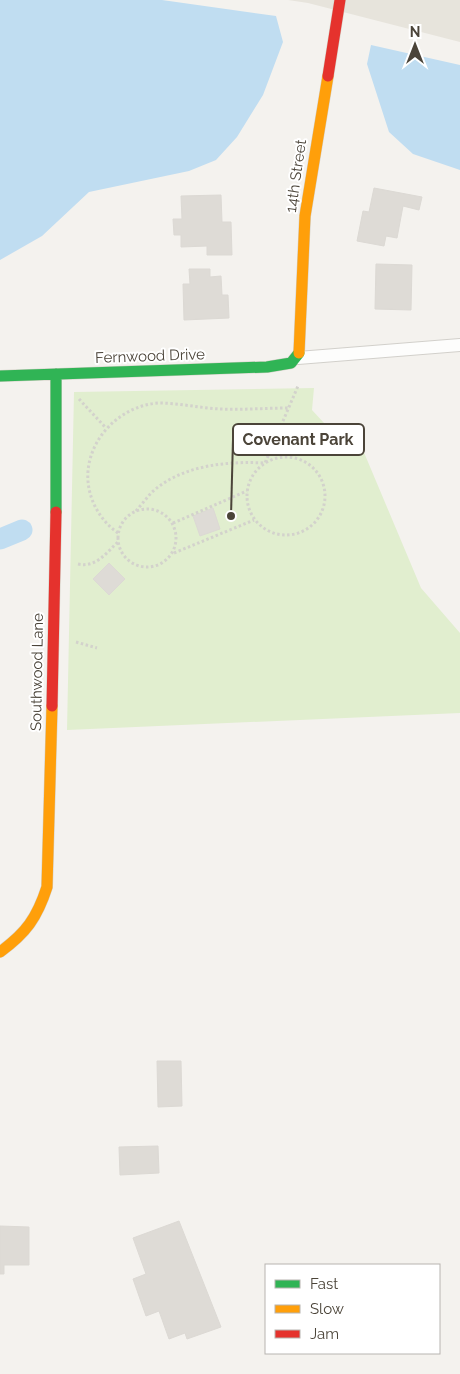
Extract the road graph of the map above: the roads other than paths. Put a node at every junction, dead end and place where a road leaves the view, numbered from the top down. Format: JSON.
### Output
{"nodes":[{"id":1,"x":340,"y":0,"type":"edge"},
{"id":2,"x":460,"y":345,"type":"edge"},
{"id":3,"x":296,"y":360,"type":"junction"},
{"id":4,"x":56,"y":374,"type":"junction"},
{"id":5,"x":0,"y":376,"type":"edge"},
{"id":6,"x":0,"y":952,"type":"edge"}],
"edges":[{"from":1,"to":3,"type":"street","name":"14th Street"},
{"from":2,"to":3,"type":"lane"},
{"from":3,"to":4,"type":"street","name":"Fernwood Drive"},
{"from":4,"to":5,"type":"street","name":"Fernwood Drive"},
{"from":4,"to":6,"type":"street","name":"Southwood Lane"}]}
